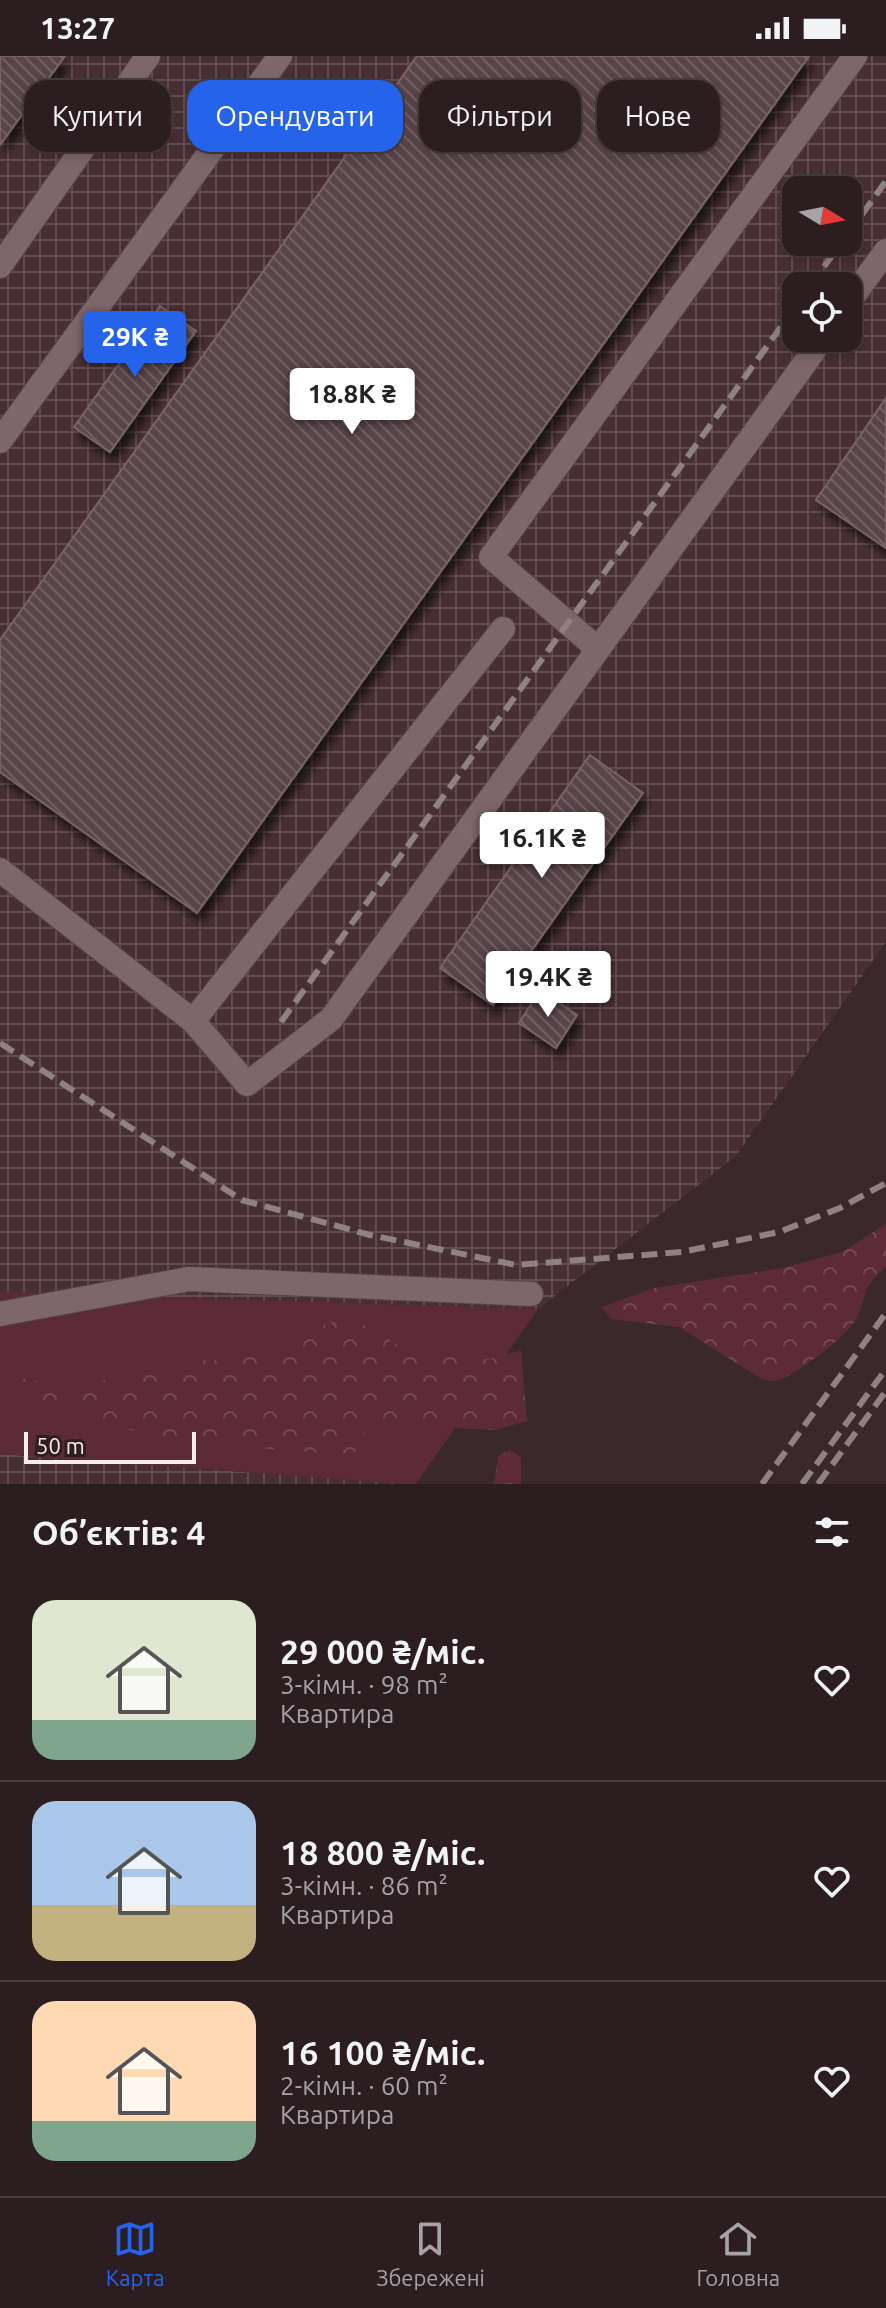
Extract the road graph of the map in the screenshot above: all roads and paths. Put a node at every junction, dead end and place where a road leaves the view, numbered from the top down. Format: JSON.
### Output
{"nodes":[{"id":1,"x":148,"y":56,"type":"edge"},
{"id":2,"x":280,"y":56,"type":"edge"},
{"id":3,"x":855,"y":56,"type":"edge"},
{"id":4,"x":886,"y":251,"type":"edge"},
{"id":5,"x":0,"y":266,"type":"edge"},
{"id":6,"x":862,"y":284,"type":"edge"},
{"id":7,"x":813,"y":352,"type":"edge"},
{"id":8,"x":0,"y":441,"type":"edge"},
{"id":9,"x":503,"y":629,"type":"dead end"},
{"id":10,"x":598,"y":649,"type":"junction"},
{"id":11,"x":0,"y":870,"type":"edge"},
{"id":12,"x":193,"y":1021,"type":"junction"},
{"id":13,"x":531,"y":1294,"type":"dead end"},
{"id":14,"x":0,"y":1314,"type":"edge"}],
"edges":[{"from":1,"to":5,"type":"lane"},
{"from":2,"to":8,"type":"lane"},
{"from":3,"to":10,"type":"lane"},
{"from":4,"to":6,"type":"lane"},
{"from":7,"to":10,"type":"lane"},
{"from":9,"to":12,"type":"lane"},
{"from":10,"to":12,"type":"lane"},
{"from":11,"to":12,"type":"lane"},
{"from":13,"to":14,"type":"lane"}]}
